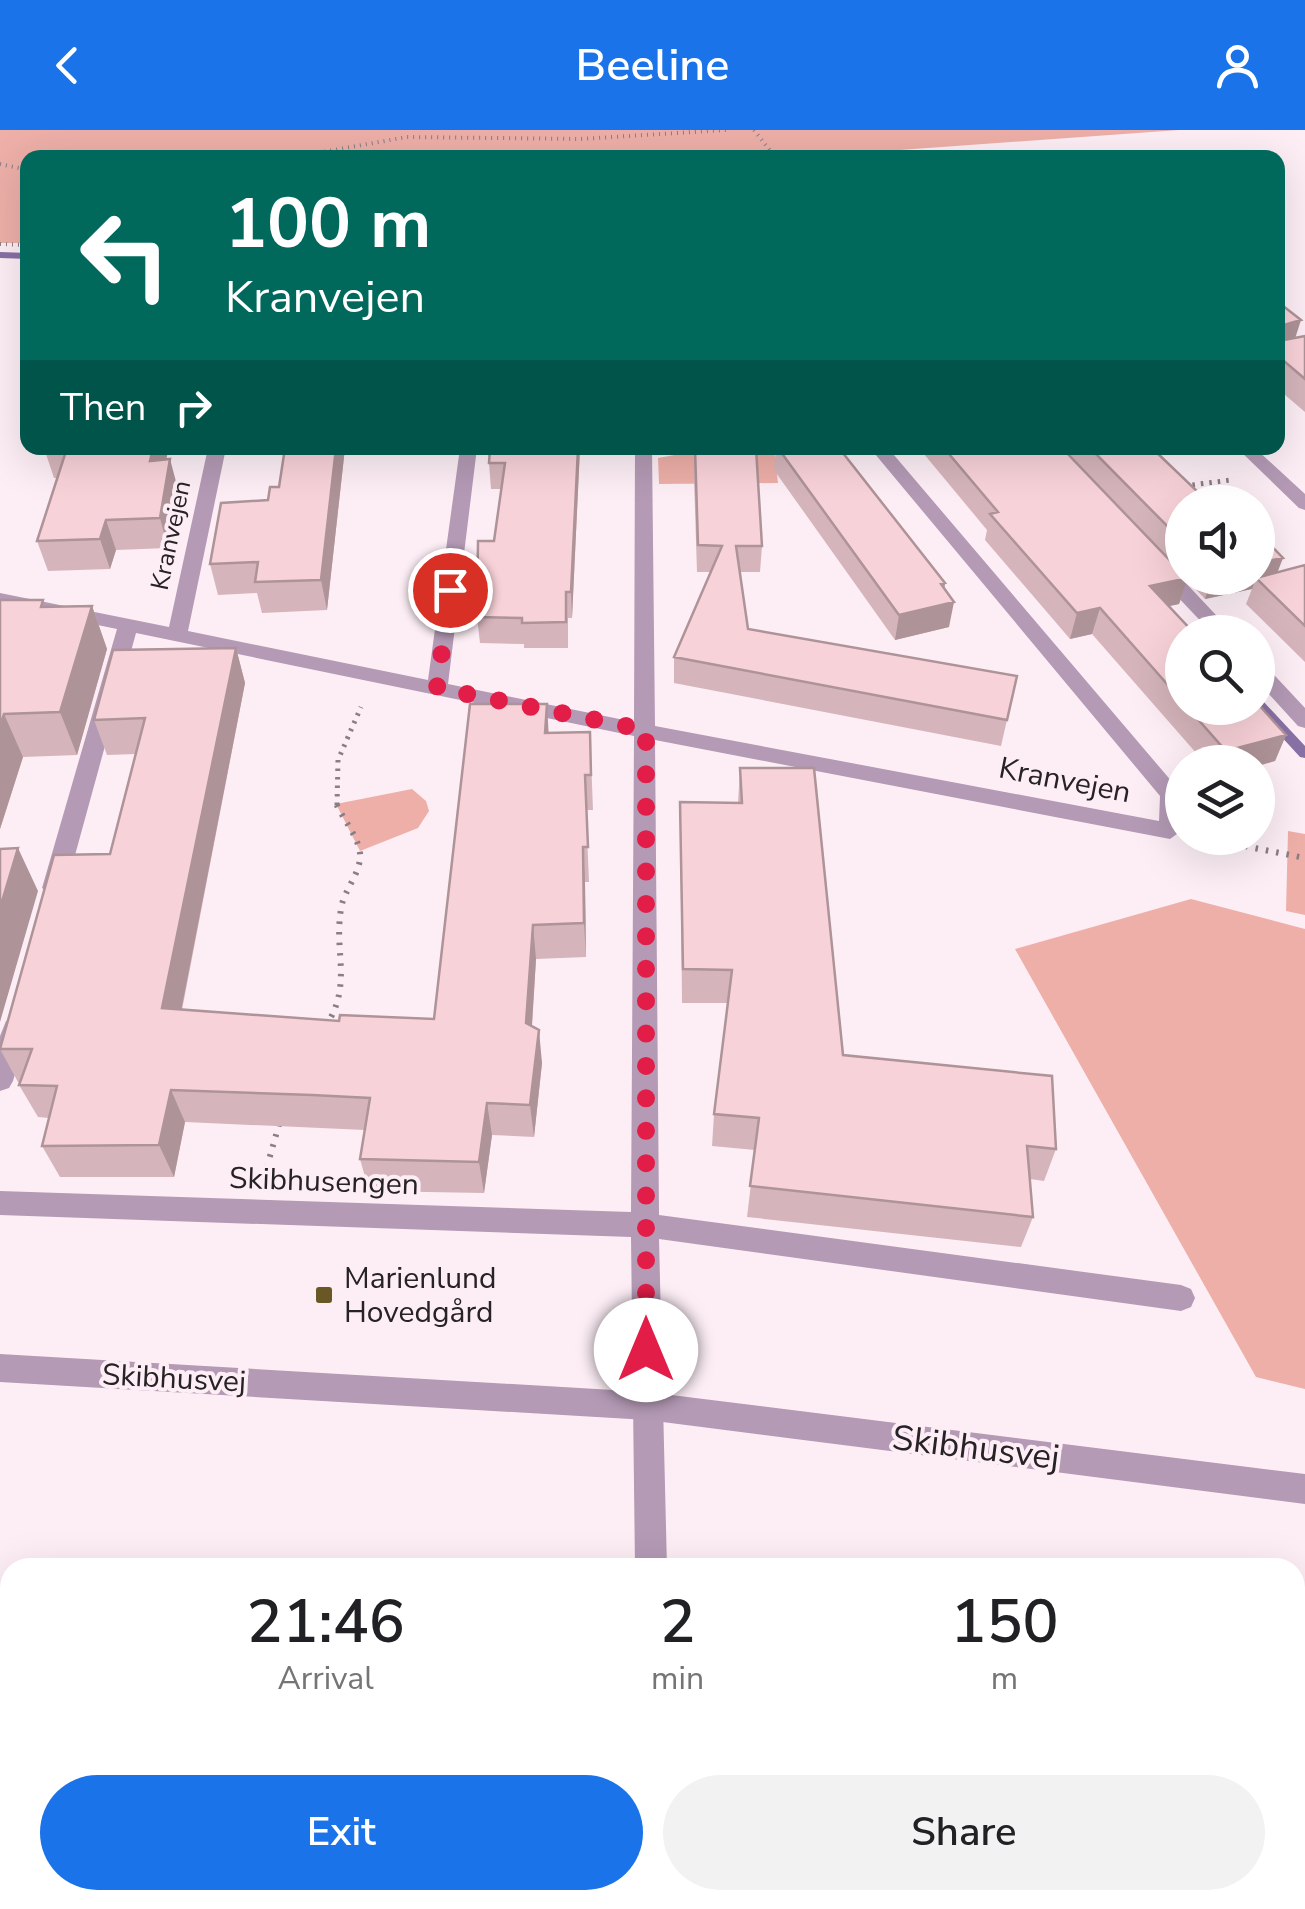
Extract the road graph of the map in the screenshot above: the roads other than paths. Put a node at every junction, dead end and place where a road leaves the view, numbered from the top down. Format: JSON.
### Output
{"nodes":[{"id":1,"x":216,"y":455,"type":"edge"},
{"id":2,"x":468,"y":455,"type":"edge"},
{"id":3,"x":644,"y":455,"type":"edge"},
{"id":4,"x":885,"y":455,"type":"edge"},
{"id":5,"x":1252,"y":455,"type":"edge"},
{"id":6,"x":1305,"y":504,"type":"edge"},
{"id":7,"x":1150,"y":556,"type":"edge"},
{"id":8,"x":0,"y":599,"type":"edge"},
{"id":9,"x":1206,"y":615,"type":"edge"},
{"id":10,"x":128,"y":625,"type":"junction"},
{"id":11,"x":177,"y":635,"type":"junction"},
{"id":12,"x":437,"y":688,"type":"junction"},
{"id":13,"x":1275,"y":688,"type":"edge"},
{"id":14,"x":1305,"y":721,"type":"edge"},
{"id":15,"x":646,"y":730,"type":"junction"},
{"id":16,"x":48,"y":908,"type":"edge"},
{"id":17,"x":22,"y":1004,"type":"edge"},
{"id":18,"x":0,"y":1081,"type":"edge"},
{"id":19,"x":0,"y":1203,"type":"edge"},
{"id":20,"x":645,"y":1224,"type":"junction"},
{"id":21,"x":1181,"y":1298,"type":"dead end"},
{"id":22,"x":0,"y":1368,"type":"edge"},
{"id":23,"x":646,"y":1406,"type":"junction"},
{"id":24,"x":1305,"y":1489,"type":"edge"},
{"id":25,"x":651,"y":1558,"type":"edge"}],
"edges":[{"from":1,"to":11,"type":"street","name":"Kranvejen"},
{"from":2,"to":12,"type":"street"},
{"from":3,"to":15,"type":"street"},
{"from":4,"to":15,"type":"street","name":"Kranvejen"},
{"from":5,"to":6,"type":"street"},
{"from":7,"to":9,"type":"street"},
{"from":8,"to":10,"type":"street","name":"Kranvejen"},
{"from":10,"to":11,"type":"street","name":"Kranvejen"},
{"from":10,"to":16,"type":"street"},
{"from":11,"to":12,"type":"street","name":"Kranvejen"},
{"from":12,"to":15,"type":"street","name":"Kranvejen"},
{"from":13,"to":14,"type":"street"},
{"from":15,"to":20,"type":"street"},
{"from":17,"to":18,"type":"street"},
{"from":19,"to":20,"type":"street","name":"Skibhusengen"},
{"from":20,"to":21,"type":"street","name":"Skibhusengen"},
{"from":20,"to":23,"type":"street"},
{"from":22,"to":23,"type":"street","name":"Skibhusvej"},
{"from":23,"to":24,"type":"street","name":"Skibhusvej"},
{"from":23,"to":25,"type":"street"}]}
